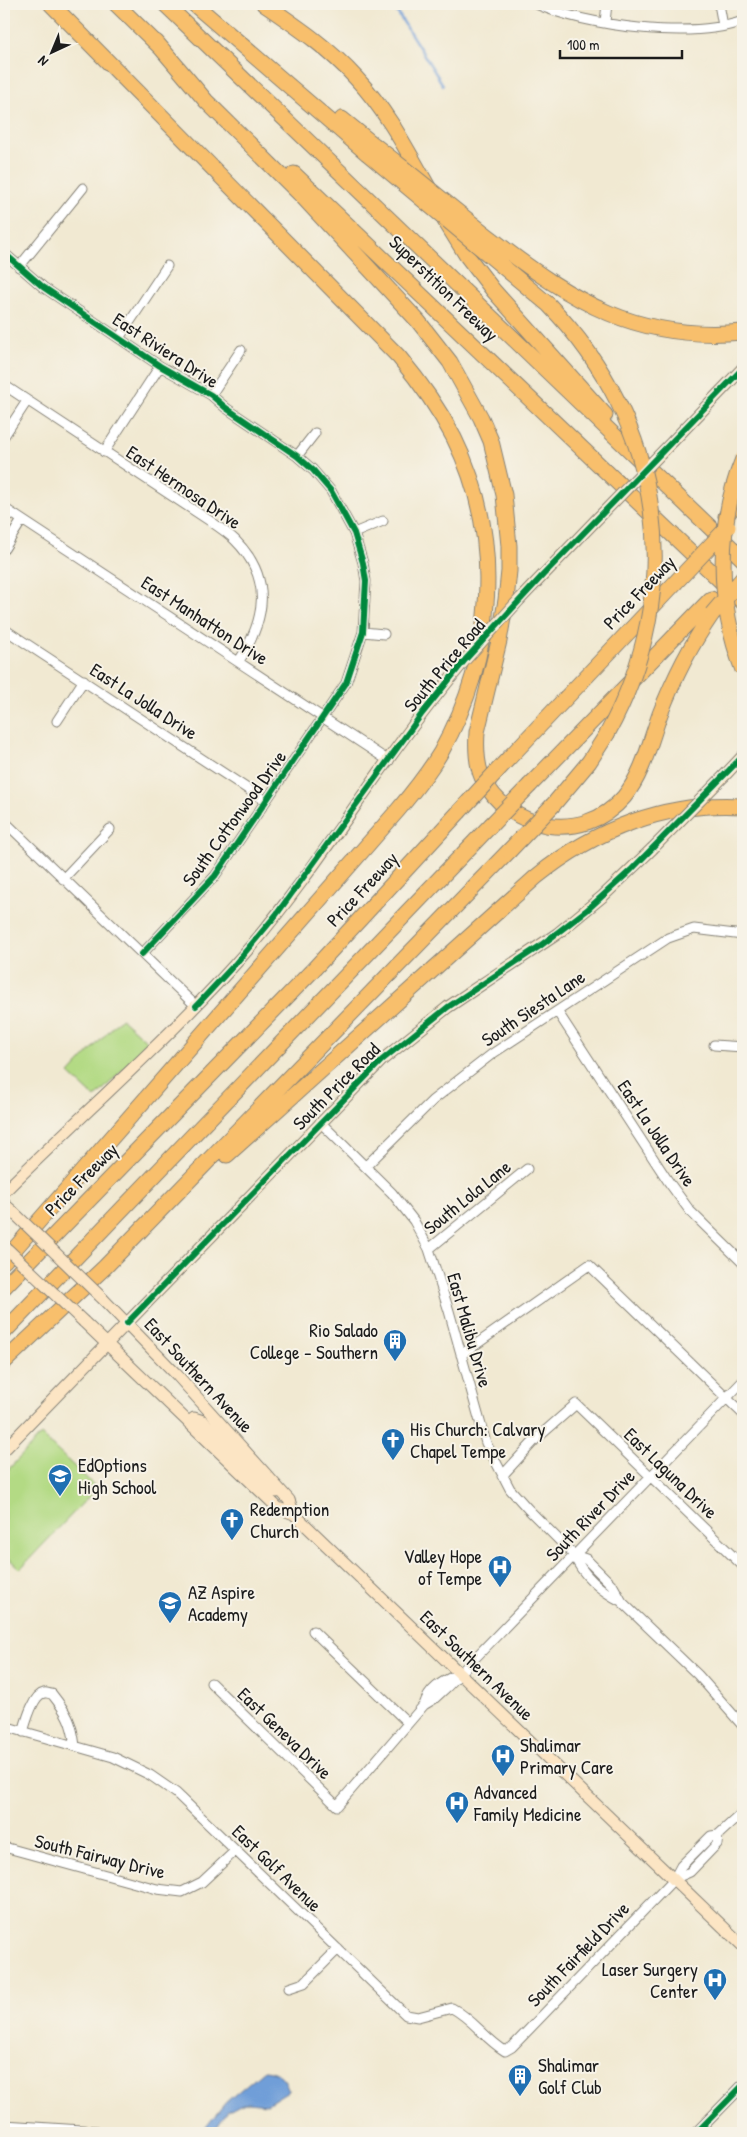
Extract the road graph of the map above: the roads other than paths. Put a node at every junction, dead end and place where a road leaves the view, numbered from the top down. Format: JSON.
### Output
{"nodes":[{"id":1,"x":51,"y":4,"type":"edge"},
{"id":2,"x":116,"y":4,"type":"edge"},
{"id":3,"x":165,"y":4,"type":"edge"},
{"id":4,"x":196,"y":4,"type":"edge"},
{"id":5,"x":264,"y":4,"type":"edge"},
{"id":6,"x":536,"y":4,"type":"edge"},
{"id":7,"x":607,"y":4,"type":"edge"},
{"id":8,"x":719,"y":4,"type":"edge"},
{"id":9,"x":743,"y":21,"type":"edge"},
{"id":10,"x":605,"y":22,"type":"junction"},
{"id":11,"x":723,"y":26,"type":"junction"},
{"id":12,"x":156,"y":42,"type":"junction"},
{"id":13,"x":371,"y":149,"type":"junction"},
{"id":14,"x":83,"y":188,"type":"dead end"},
{"id":15,"x":4,"y":253,"type":"edge"},
{"id":16,"x":167,"y":266,"type":"dead end"},
{"id":17,"x":19,"y":267,"type":"junction"},
{"id":18,"x":743,"y":332,"type":"edge"},
{"id":19,"x":119,"y":338,"type":"junction"},
{"id":20,"x":241,"y":350,"type":"dead end"},
{"id":21,"x":160,"y":366,"type":"junction"},
{"id":22,"x":743,"y":368,"type":"edge"},
{"id":23,"x":4,"y":385,"type":"edge"},
{"id":24,"x":210,"y":395,"type":"junction"},
{"id":25,"x":27,"y":401,"type":"junction"},
{"id":26,"x":315,"y":433,"type":"dead end"},
{"id":27,"x":4,"y":436,"type":"edge"},
{"id":28,"x":104,"y":452,"type":"junction"},
{"id":29,"x":297,"y":456,"type":"junction"},
{"id":30,"x":743,"y":458,"type":"edge"},
{"id":31,"x":660,"y":481,"type":"junction"},
{"id":32,"x":743,"y":493,"type":"edge"},
{"id":33,"x":4,"y":508,"type":"edge"},
{"id":34,"x":743,"y":511,"type":"edge"},
{"id":35,"x":22,"y":520,"type":"junction"},
{"id":36,"x":383,"y":521,"type":"dead end"},
{"id":37,"x":727,"y":521,"type":"junction"},
{"id":38,"x":354,"y":534,"type":"junction"},
{"id":39,"x":676,"y":536,"type":"junction"},
{"id":40,"x":4,"y":549,"type":"edge"},
{"id":41,"x":743,"y":560,"type":"edge"},
{"id":42,"x":743,"y":565,"type":"edge"},
{"id":43,"x":743,"y":578,"type":"edge"},
{"id":44,"x":743,"y":602,"type":"edge"},
{"id":45,"x":712,"y":607,"type":"junction"},
{"id":46,"x":743,"y":611,"type":"edge"},
{"id":47,"x":4,"y":629,"type":"edge"},
{"id":48,"x":363,"y":632,"type":"junction"},
{"id":49,"x":384,"y":634,"type":"dead end"},
{"id":50,"x":239,"y":661,"type":"junction"},
{"id":51,"x":743,"y":670,"type":"edge"},
{"id":52,"x":84,"y":680,"type":"junction"},
{"id":53,"x":324,"y":718,"type":"junction"},
{"id":54,"x":57,"y":721,"type":"dead end"},
{"id":55,"x":743,"y":756,"type":"edge"},
{"id":56,"x":389,"y":760,"type":"junction"},
{"id":57,"x":266,"y":801,"type":"junction"},
{"id":58,"x":743,"y":806,"type":"edge"},
{"id":59,"x":4,"y":821,"type":"edge"},
{"id":60,"x":110,"y":829,"type":"dead end"},
{"id":61,"x":63,"y":879,"type":"junction"},
{"id":62,"x":743,"y":935,"type":"edge"},
{"id":63,"x":142,"y":954,"type":"junction"},
{"id":64,"x":196,"y":1006,"type":"junction"},
{"id":65,"x":557,"y":1011,"type":"junction"},
{"id":66,"x":714,"y":1045,"type":"dead end"},
{"id":67,"x":743,"y":1047,"type":"edge"},
{"id":68,"x":320,"y":1122,"type":"junction"},
{"id":69,"x":366,"y":1166,"type":"junction"},
{"id":70,"x":526,"y":1169,"type":"dead end"},
{"id":71,"x":181,"y":1191,"type":"junction"},
{"id":72,"x":4,"y":1192,"type":"edge"},
{"id":73,"x":8,"y":1208,"type":"edge"},
{"id":74,"x":4,"y":1245,"type":"edge"},
{"id":75,"x":429,"y":1249,"type":"junction"},
{"id":76,"x":4,"y":1261,"type":"edge"},
{"id":77,"x":743,"y":1263,"type":"edge"},
{"id":78,"x":4,"y":1287,"type":"edge"},
{"id":79,"x":127,"y":1323,"type":"junction"},
{"id":80,"x":4,"y":1332,"type":"edge"},
{"id":81,"x":107,"y":1345,"type":"junction"},
{"id":82,"x":461,"y":1355,"type":"junction"},
{"id":83,"x":4,"y":1362,"type":"edge"},
{"id":84,"x":743,"y":1381,"type":"edge"},
{"id":85,"x":727,"y":1398,"type":"junction"},
{"id":86,"x":743,"y":1414,"type":"edge"},
{"id":87,"x":189,"y":1423,"type":"junction"},
{"id":88,"x":4,"y":1450,"type":"edge"},
{"id":89,"x":502,"y":1476,"type":"junction"},
{"id":90,"x":650,"y":1476,"type":"junction"},
{"id":91,"x":289,"y":1500,"type":"junction"},
{"id":92,"x":294,"y":1514,"type":"junction"},
{"id":93,"x":574,"y":1555,"type":"junction"},
{"id":94,"x":743,"y":1566,"type":"edge"},
{"id":95,"x":312,"y":1631,"type":"dead end"},
{"id":96,"x":460,"y":1673,"type":"junction"},
{"id":97,"x":211,"y":1684,"type":"dead end"},
{"id":98,"x":408,"y":1723,"type":"junction"},
{"id":99,"x":4,"y":1726,"type":"edge"},
{"id":100,"x":743,"y":1726,"type":"edge"},
{"id":101,"x":23,"y":1732,"type":"junction"},
{"id":102,"x":75,"y":1746,"type":"junction"},
{"id":103,"x":337,"y":1806,"type":"joint"},
{"id":104,"x":743,"y":1812,"type":"edge"},
{"id":105,"x":4,"y":1847,"type":"edge"},
{"id":106,"x":235,"y":1851,"type":"junction"},
{"id":107,"x":674,"y":1879,"type":"junction"},
{"id":108,"x":743,"y":1946,"type":"edge"},
{"id":109,"x":338,"y":1949,"type":"junction"},
{"id":110,"x":288,"y":1988,"type":"dead end"},
{"id":111,"x":505,"y":2051,"type":"joint"},
{"id":112,"x":743,"y":2085,"type":"edge"},
{"id":113,"x":4,"y":2124,"type":"edge"},
{"id":114,"x":97,"y":2131,"type":"dead end"},
{"id":115,"x":696,"y":2133,"type":"edge"}],
"edges":[{"from":1,"to":76,"type":"highway"},
{"from":2,"to":12,"type":"highway","name":"Superstition Freeway"},
{"from":3,"to":31,"type":"highway","name":"Superstition Freeway"},
{"from":4,"to":13,"type":"highway"},
{"from":5,"to":31,"type":"highway"},
{"from":6,"to":10,"type":"street"},
{"from":7,"to":10,"type":"street"},
{"from":8,"to":11,"type":"street"},
{"from":9,"to":11,"type":"street"},
{"from":10,"to":11,"type":"street"},
{"from":12,"to":39,"type":"highway","name":"Superstition Freeway"},
{"from":12,"to":45,"type":"highway"},
{"from":13,"to":18,"type":"highway","bridge":true},
{"from":13,"to":71,"type":"highway","bridge":true},
{"from":14,"to":17,"type":"street"},
{"from":15,"to":17,"type":"street","name":"East Riviera Drive"},
{"from":16,"to":19,"type":"street"},
{"from":17,"to":19,"type":"street","name":"East Riviera Drive"},
{"from":19,"to":21,"type":"street","name":"East Riviera Drive"},
{"from":20,"to":24,"type":"street"},
{"from":21,"to":24,"type":"street","name":"East Riviera Drive"},
{"from":21,"to":28,"type":"street"},
{"from":22,"to":56,"type":"main road","name":"South Price Road","bridge":true},
{"from":23,"to":25,"type":"street","name":"East Hermosa Drive"},
{"from":24,"to":29,"type":"street","name":"East Riviera Drive"},
{"from":25,"to":27,"type":"street"},
{"from":25,"to":28,"type":"street","name":"East Hermosa Drive"},
{"from":26,"to":29,"type":"street"},
{"from":28,"to":50,"type":"street","name":"East Hermosa Drive"},
{"from":29,"to":38,"type":"street","name":"East Riviera Drive"},
{"from":30,"to":51,"type":"highway","bridge":true},
{"from":31,"to":41,"type":"highway","name":"Superstition Freeway"},
{"from":32,"to":37,"type":"highway"},
{"from":33,"to":35,"type":"street","name":"East Manhatton Drive"},
{"from":34,"to":37,"type":"highway","name":"Price Freeway"},
{"from":35,"to":40,"type":"street"},
{"from":35,"to":50,"type":"street","name":"East Manhatton Drive"},
{"from":36,"to":38,"type":"street"},
{"from":37,"to":78,"type":"highway","name":"Price Freeway","bridge":true},
{"from":38,"to":48,"type":"street","name":"East Riviera Drive"},
{"from":39,"to":44,"type":"highway","name":"Superstition Freeway"},
{"from":39,"to":46,"type":"highway"},
{"from":42,"to":45,"type":"highway"},
{"from":43,"to":45,"type":"highway","bridge":true},
{"from":45,"to":80,"type":"highway","bridge":true},
{"from":47,"to":52,"type":"street","name":"East La Jolla Drive"},
{"from":48,"to":49,"type":"street"},
{"from":48,"to":53,"type":"street","name":"East Riviera Drive"},
{"from":50,"to":53,"type":"street","name":"East Manhatton Drive"},
{"from":52,"to":54,"type":"street"},
{"from":52,"to":57,"type":"street","name":"East La Jolla Drive"},
{"from":53,"to":56,"type":"street","name":"East Manhatton Drive"},
{"from":53,"to":57,"type":"street","name":"South Cottonwood Drive"},
{"from":55,"to":68,"type":"main road","name":"South Price Road","bridge":true},
{"from":56,"to":64,"type":"main road","name":"South Price Road"},
{"from":57,"to":63,"type":"street","name":"South Cottonwood Drive"},
{"from":58,"to":71,"type":"highway"},
{"from":59,"to":61,"type":"street"},
{"from":60,"to":61,"type":"street"},
{"from":61,"to":63,"type":"street"},
{"from":62,"to":65,"type":"street","name":"South Siesta Lane"},
{"from":63,"to":64,"type":"street"},
{"from":64,"to":72,"type":"main road","name":"South Price Road"},
{"from":65,"to":69,"type":"street","name":"South Siesta Lane"},
{"from":65,"to":77,"type":"street","name":"East La Jolla Drive"},
{"from":66,"to":67,"type":"street"},
{"from":68,"to":69,"type":"street","name":"East Malibu Drive"},
{"from":68,"to":79,"type":"main road","name":"South Price Road"},
{"from":69,"to":75,"type":"street","name":"East Malibu Drive"},
{"from":70,"to":75,"type":"street","name":"South Lola Lane"},
{"from":71,"to":83,"type":"highway"},
{"from":73,"to":79,"type":"main road","name":"East Southern Avenue","bridge":true},
{"from":74,"to":81,"type":"main road","name":"East Southern Avenue","bridge":true},
{"from":75,"to":82,"type":"street","name":"East Malibu Drive"},
{"from":79,"to":81,"type":"main road","name":"South Price Road"},
{"from":79,"to":91,"type":"main road","name":"East Southern Avenue"},
{"from":81,"to":87,"type":"main road","name":"East Southern Avenue"},
{"from":81,"to":88,"type":"main road","name":"South Price Road"},
{"from":82,"to":85,"type":"street"},
{"from":82,"to":89,"type":"street","name":"East Malibu Drive"},
{"from":84,"to":85,"type":"street","name":"South River Drive"},
{"from":85,"to":86,"type":"street"},
{"from":85,"to":90,"type":"street","name":"South River Drive"},
{"from":87,"to":91,"type":"main road"},
{"from":87,"to":92,"type":"main road","name":"East Southern Avenue"},
{"from":89,"to":90,"type":"street","name":"East Laguna Drive"},
{"from":89,"to":93,"type":"street","name":"East Malibu Drive"},
{"from":90,"to":93,"type":"street","name":"South River Drive"},
{"from":90,"to":94,"type":"street","name":"East Laguna Drive"},
{"from":91,"to":92,"type":"main road","name":"East Southern Avenue"},
{"from":92,"to":96,"type":"main road","name":"East Southern Avenue"},
{"from":93,"to":96,"type":"street","name":"South River Drive"},
{"from":93,"to":100,"type":"street","name":"East Malibu Drive"},
{"from":95,"to":98,"type":"street"},
{"from":96,"to":98,"type":"street","name":"South River Drive"},
{"from":96,"to":107,"type":"main road","name":"East Southern Avenue"},
{"from":97,"to":103,"type":"street","name":"East Geneva Drive"},
{"from":98,"to":103,"type":"street","name":"South River Drive"},
{"from":99,"to":101,"type":"street","name":"East Golf Avenue"},
{"from":101,"to":102,"type":"street","name":"East Golf Avenue"},
{"from":101,"to":102,"type":"street"},
{"from":102,"to":106,"type":"street","name":"East Golf Avenue"},
{"from":104,"to":107,"type":"street","name":"South Fairfield Drive"},
{"from":105,"to":106,"type":"street","name":"South Fairway Drive"},
{"from":106,"to":109,"type":"street","name":"East Golf Avenue"},
{"from":107,"to":108,"type":"main road","name":"East Southern Avenue"},
{"from":107,"to":111,"type":"street","name":"South Fairfield Drive"},
{"from":109,"to":110,"type":"street"},
{"from":109,"to":111,"type":"street","name":"East Golf Avenue"},
{"from":112,"to":115,"type":"street"},
{"from":113,"to":114,"type":"street"}]}
